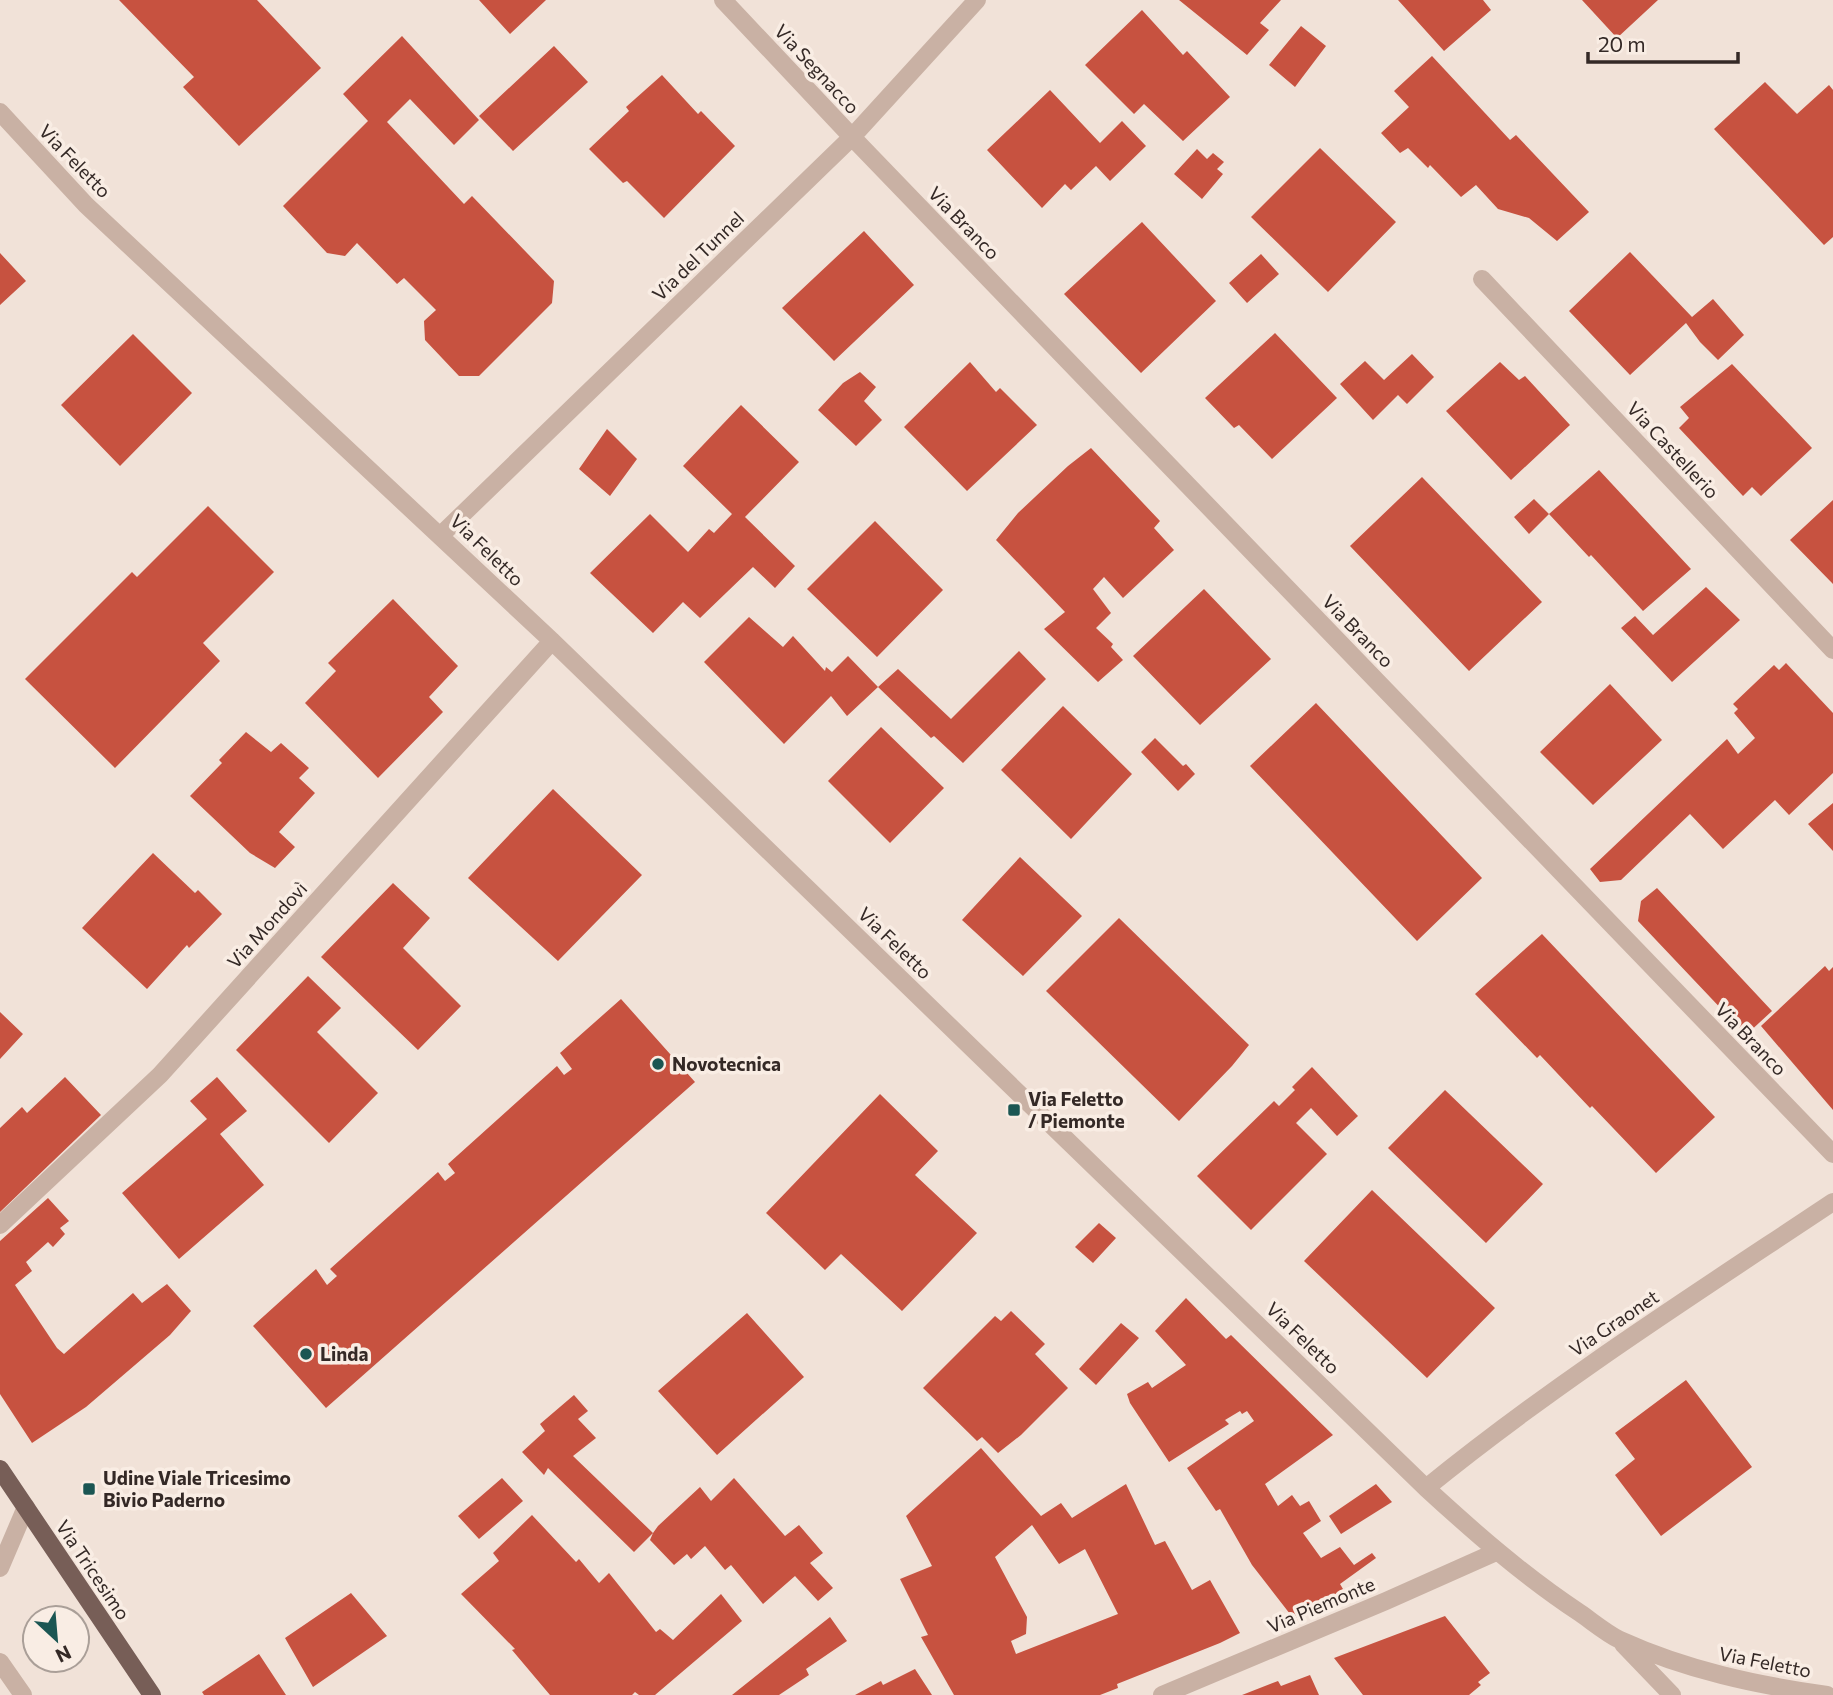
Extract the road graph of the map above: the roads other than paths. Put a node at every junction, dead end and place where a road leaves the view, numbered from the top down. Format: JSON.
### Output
{"nodes":[{"id":1,"x":723,"y":0,"type":"edge"},
{"id":2,"x":977,"y":0,"type":"edge"},
{"id":3,"x":0,"y":112,"type":"edge"},
{"id":4,"x":852,"y":137,"type":"junction"},
{"id":5,"x":1482,"y":279,"type":"dead end"},
{"id":6,"x":441,"y":535,"type":"junction"},
{"id":7,"x":552,"y":641,"type":"junction"},
{"id":8,"x":1833,"y":650,"type":"edge"},
{"id":9,"x":1833,"y":1154,"type":"edge"},
{"id":10,"x":1833,"y":1202,"type":"edge"},
{"id":11,"x":0,"y":1225,"type":"edge"},
{"id":12,"x":0,"y":1469,"type":"edge"},
{"id":13,"x":1426,"y":1488,"type":"junction"},
{"id":14,"x":26,"y":1507,"type":"junction"},
{"id":15,"x":1496,"y":1552,"type":"junction"},
{"id":16,"x":0,"y":1568,"type":"edge"},
{"id":17,"x":1618,"y":1639,"type":"junction"},
{"id":18,"x":0,"y":1662,"type":"edge"},
{"id":19,"x":23,"y":1695,"type":"edge"},
{"id":20,"x":152,"y":1695,"type":"edge"},
{"id":21,"x":1162,"y":1695,"type":"edge"},
{"id":22,"x":1672,"y":1695,"type":"edge"},
{"id":23,"x":1827,"y":1695,"type":"edge"}],
"edges":[{"from":1,"to":4,"type":"street","name":"Via Segnacco"},
{"from":2,"to":4,"type":"street","name":"Via del Tunnel"},
{"from":3,"to":6,"type":"street","name":"Via Feletto"},
{"from":4,"to":6,"type":"street","name":"Via del Tunnel"},
{"from":4,"to":9,"type":"street","name":"Via Branco"},
{"from":5,"to":8,"type":"street","name":"Via Castellerio"},
{"from":6,"to":7,"type":"street","name":"Via Feletto"},
{"from":7,"to":11,"type":"street","name":"Via Mondovì"},
{"from":7,"to":13,"type":"street","name":"Via Feletto"},
{"from":10,"to":13,"type":"street","name":"Via Graonet"},
{"from":12,"to":14,"type":"main road","name":"Via Tricesimo"},
{"from":13,"to":15,"type":"street","name":"Via Feletto"},
{"from":14,"to":16,"type":"street"},
{"from":14,"to":20,"type":"main road","name":"Via Tricesimo"},
{"from":15,"to":17,"type":"street","name":"Via Feletto"},
{"from":15,"to":21,"type":"street","name":"Via Piemonte"},
{"from":17,"to":22,"type":"street"},
{"from":17,"to":23,"type":"street","name":"Via Feletto"},
{"from":18,"to":19,"type":"street"}]}
